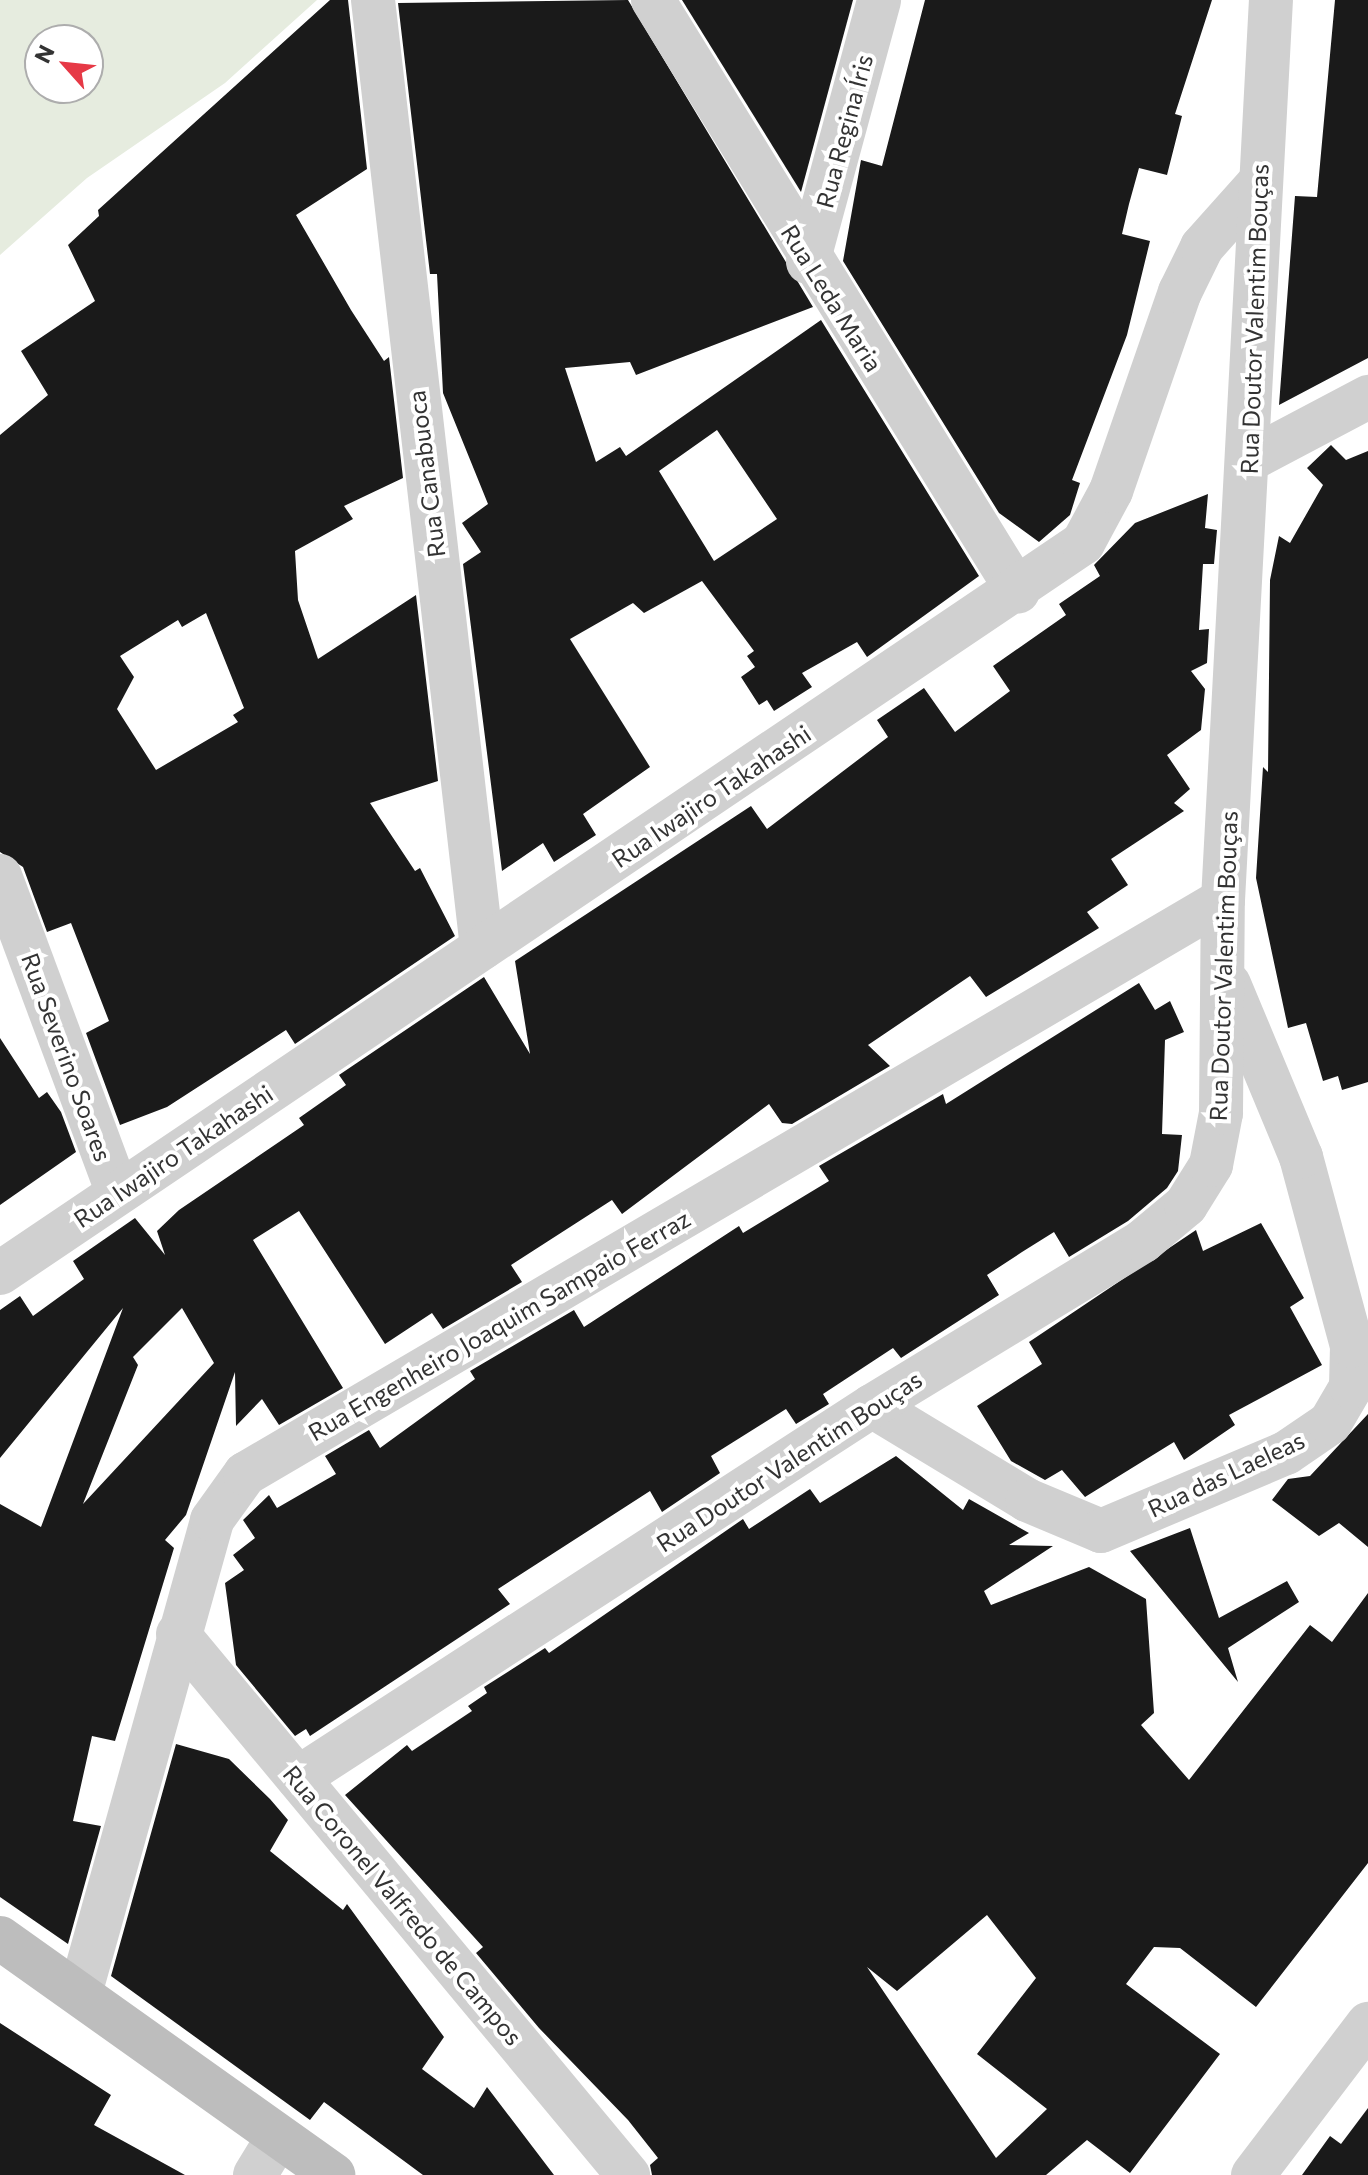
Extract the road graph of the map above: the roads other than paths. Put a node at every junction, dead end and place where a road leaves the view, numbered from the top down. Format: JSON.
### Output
{"nodes":[{"id":1,"x":373,"y":0,"type":"edge"},
{"id":2,"x":653,"y":0,"type":"edge"},
{"id":3,"x":879,"y":0,"type":"edge"},
{"id":4,"x":1271,"y":0,"type":"edge"},
{"id":5,"x":1260,"y":182,"type":"junction"},
{"id":6,"x":808,"y":262,"type":"junction"},
{"id":7,"x":1368,"y":397,"type":"edge"},
{"id":8,"x":1249,"y":460,"type":"junction"},
{"id":9,"x":1018,"y":592,"type":"junction"},
{"id":10,"x":0,"y":876,"type":"edge"},
{"id":11,"x":1223,"y":900,"type":"junction"},
{"id":12,"x":482,"y":948,"type":"junction"},
{"id":13,"x":1225,"y":977,"type":"junction"},
{"id":14,"x":118,"y":1193,"type":"junction"},
{"id":15,"x":0,"y":1273,"type":"edge"},
{"id":16,"x":872,"y":1406,"type":"junction"},
{"id":17,"x":178,"y":1634,"type":"junction"},
{"id":18,"x":298,"y":1778,"type":"junction"},
{"id":19,"x":0,"y":1938,"type":"edge"},
{"id":20,"x":81,"y":1990,"type":"junction"},
{"id":21,"x":1368,"y":2024,"type":"edge"},
{"id":22,"x":278,"y":2137,"type":"junction"},
{"id":23,"x":255,"y":2175,"type":"edge"},
{"id":24,"x":333,"y":2175,"type":"edge"},
{"id":25,"x":628,"y":2175,"type":"edge"},
{"id":26,"x":1253,"y":2175,"type":"edge"}],
"edges":[{"from":1,"to":12,"type":"street","name":"Rua Canabuoca"},
{"from":2,"to":6,"type":"street","name":"Rua Leda Maria"},
{"from":3,"to":6,"type":"street","name":"Rua Regina Íris"},
{"from":4,"to":5,"type":"street","name":"Rua Doutor Valentim Bouças"},
{"from":5,"to":8,"type":"street","name":"Rua Doutor Valentim Bouças"},
{"from":5,"to":9,"type":"street","name":"Rua Iwajiro Takahashi"},
{"from":6,"to":9,"type":"street","name":"Rua Leda Maria"},
{"from":7,"to":8,"type":"street"},
{"from":8,"to":11,"type":"street","name":"Rua Doutor Valentim Bouças"},
{"from":9,"to":12,"type":"street","name":"Rua Iwajiro Takahashi"},
{"from":10,"to":14,"type":"street","name":"Rua Severino Soares"},
{"from":11,"to":13,"type":"street","name":"Rua Doutor Valentim Bouças"},
{"from":11,"to":17,"type":"street","name":"Rua Engenheiro Joaquim Sampaio Ferraz"},
{"from":12,"to":14,"type":"street","name":"Rua Iwajiro Takahashi"},
{"from":13,"to":16,"type":"street","name":"Rua Doutor Valentim Bouças"},
{"from":13,"to":16,"type":"street","name":"Rua das Laeleas"},
{"from":14,"to":15,"type":"street","name":"Rua Iwajiro Takahashi"},
{"from":16,"to":18,"type":"street","name":"Rua Doutor Valentim Bouças"},
{"from":17,"to":18,"type":"street","name":"Rua Coronel Valfredo de Campos"},
{"from":17,"to":20,"type":"street","name":"Rua Engenheiro Joaquim Sampaio Ferraz"},
{"from":18,"to":25,"type":"street","name":"Rua Coronel Valfredo de Campos"},
{"from":19,"to":20,"type":"main road"},
{"from":20,"to":22,"type":"main road"},
{"from":21,"to":26,"type":"street"},
{"from":22,"to":23,"type":"street"},
{"from":22,"to":24,"type":"main road"}]}
